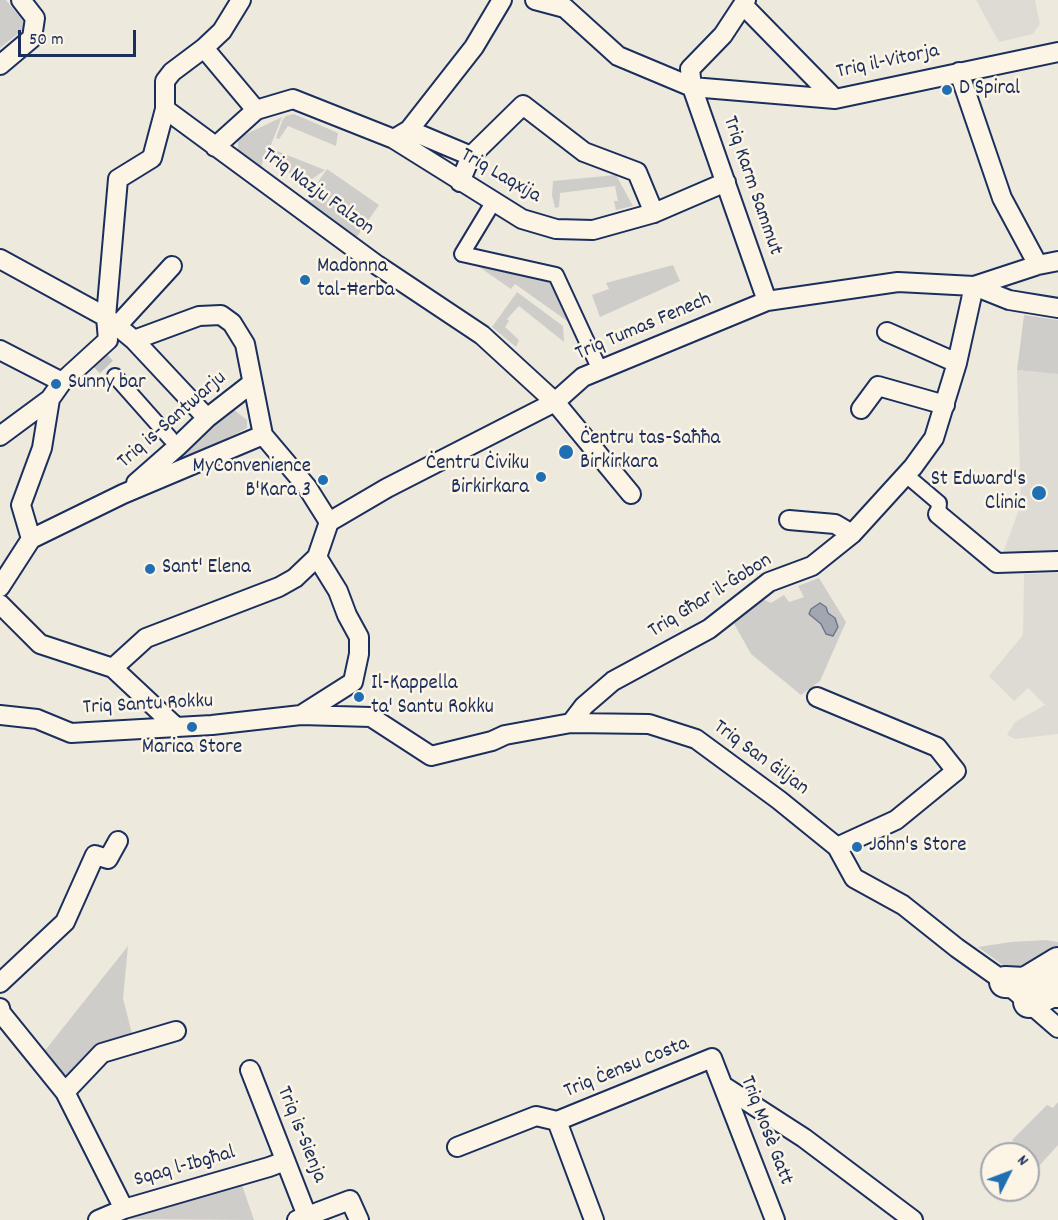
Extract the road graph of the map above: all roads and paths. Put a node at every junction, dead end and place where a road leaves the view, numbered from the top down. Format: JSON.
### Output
{"nodes":[{"id":1,"x":21,"y":0,"type":"edge"},
{"id":2,"x":241,"y":0,"type":"edge"},
{"id":3,"x":502,"y":0,"type":"edge"},
{"id":4,"x":535,"y":0,"type":"edge"},
{"id":5,"x":745,"y":3,"type":"edge"},
{"id":6,"x":204,"y":48,"type":"junction"},
{"id":7,"x":1058,"y":52,"type":"edge"},
{"id":8,"x":0,"y":65,"type":"edge"},
{"id":9,"x":959,"y":72,"type":"junction"},
{"id":10,"x":692,"y":87,"type":"junction"},
{"id":11,"x":835,"y":99,"type":"junction"},
{"id":12,"x":165,"y":109,"type":"junction"},
{"id":13,"x":256,"y":110,"type":"junction"},
{"id":14,"x":402,"y":135,"type":"junction"},
{"id":15,"x":215,"y":147,"type":"junction"},
{"id":16,"x":471,"y":156,"type":"junction"},
{"id":17,"x":460,"y":182,"type":"junction"},
{"id":18,"x":726,"y":182,"type":"junction"},
{"id":19,"x":495,"y":201,"type":"junction"},
{"id":20,"x":654,"y":213,"type":"junction"},
{"id":21,"x":0,"y":259,"type":"edge"},
{"id":22,"x":1058,"y":261,"type":"edge"},
{"id":23,"x":1038,"y":265,"type":"junction"},
{"id":24,"x":172,"y":266,"type":"dead end"},
{"id":25,"x":974,"y":286,"type":"junction"},
{"id":26,"x":766,"y":301,"type":"junction"},
{"id":27,"x":1058,"y":308,"type":"edge"},
{"id":28,"x":112,"y":322,"type":"junction"},
{"id":29,"x":887,"y":332,"type":"dead end"},
{"id":30,"x":134,"y":340,"type":"junction"},
{"id":31,"x":0,"y":350,"type":"edge"},
{"id":32,"x":957,"y":363,"type":"junction"},
{"id":33,"x":600,"y":370,"type":"junction"},
{"id":34,"x":114,"y":376,"type":"tunnel mouth"},
{"id":35,"x":62,"y":382,"type":"junction"},
{"id":36,"x":252,"y":383,"type":"junction"},
{"id":37,"x":50,"y":399,"type":"junction"},
{"id":38,"x":555,"y":402,"type":"junction"},
{"id":39,"x":945,"y":405,"type":"junction"},
{"id":40,"x":861,"y":409,"type":"dead end"},
{"id":41,"x":207,"y":418,"type":"junction"},
{"id":42,"x":262,"y":435,"type":"junction"},
{"id":43,"x":0,"y":436,"type":"edge"},
{"id":44,"x":170,"y":438,"type":"dead end"},
{"id":45,"x":906,"y":475,"type":"junction"},
{"id":46,"x":123,"y":494,"type":"junction"},
{"id":47,"x":631,"y":494,"type":"dead end"},
{"id":48,"x":938,"y":513,"type":"joint"},
{"id":49,"x":789,"y":519,"type":"dead end"},
{"id":50,"x":329,"y":522,"type":"junction"},
{"id":51,"x":852,"y":534,"type":"junction"},
{"id":52,"x":31,"y":539,"type":"junction"},
{"id":53,"x":317,"y":557,"type":"junction"},
{"id":54,"x":1058,"y":561,"type":"edge"},
{"id":55,"x":0,"y":587,"type":"edge"},
{"id":56,"x":0,"y":604,"type":"edge"},
{"id":57,"x":112,"y":668,"type":"junction"},
{"id":58,"x":817,"y":698,"type":"dead end"},
{"id":59,"x":0,"y":715,"type":"edge"},
{"id":60,"x":301,"y":715,"type":"junction"},
{"id":61,"x":571,"y":723,"type":"junction"},
{"id":62,"x":175,"y":726,"type":"junction"},
{"id":63,"x":118,"y":841,"type":"dead end"},
{"id":64,"x":837,"y":848,"type":"junction"},
{"id":65,"x":1058,"y":963,"type":"edge"},
{"id":66,"x":1005,"y":982,"type":"junction"},
{"id":67,"x":0,"y":983,"type":"edge"},
{"id":68,"x":1058,"y":992,"type":"edge"},
{"id":69,"x":1029,"y":1002,"type":"junction"},
{"id":70,"x":0,"y":1008,"type":"edge"},
{"id":71,"x":1058,"y":1028,"type":"edge"},
{"id":72,"x":176,"y":1031,"type":"dead end"},
{"id":73,"x":712,"y":1058,"type":"joint"},
{"id":74,"x":250,"y":1070,"type":"dead end"},
{"id":75,"x":725,"y":1088,"type":"junction"},
{"id":76,"x":65,"y":1092,"type":"junction"},
{"id":77,"x":557,"y":1121,"type":"junction"},
{"id":78,"x":457,"y":1147,"type":"dead end"},
{"id":79,"x":285,"y":1161,"type":"junction"},
{"id":80,"x":124,"y":1209,"type":"junction"},
{"id":81,"x":302,"y":1218,"type":"edge"},
{"id":82,"x":98,"y":1220,"type":"edge"},
{"id":83,"x":360,"y":1220,"type":"edge"},
{"id":84,"x":594,"y":1220,"type":"edge"},
{"id":85,"x":774,"y":1220,"type":"edge"},
{"id":86,"x":913,"y":1220,"type":"edge"}],
"edges":[{"from":1,"to":8,"type":"street"},
{"from":2,"to":6,"type":"street"},
{"from":3,"to":14,"type":"street"},
{"from":4,"to":10,"type":"street","name":"Triq il-Vitorja"},
{"from":5,"to":10,"type":"street"},
{"from":5,"to":11,"type":"street"},
{"from":6,"to":12,"type":"street"},
{"from":6,"to":13,"type":"street"},
{"from":7,"to":9,"type":"street"},
{"from":9,"to":11,"type":"street","name":"Triq il-Vitorja"},
{"from":9,"to":23,"type":"street","name":"Triq il-Vitorja"},
{"from":10,"to":11,"type":"street","name":"Triq il-Vitorja"},
{"from":10,"to":18,"type":"street","name":"Triq Karm Sammut"},
{"from":12,"to":15,"type":"street","name":"Triq Nazju Falzon"},
{"from":12,"to":28,"type":"street"},
{"from":13,"to":14,"type":"street","name":"Triq Laqxija"},
{"from":13,"to":15,"type":"street","name":"Triq Laqxija"},
{"from":14,"to":16,"type":"street","name":"Triq Laqxija"},
{"from":14,"to":17,"type":"street","name":"Triq Laqxija"},
{"from":15,"to":38,"type":"street","name":"Triq Nazju Falzon"},
{"from":16,"to":17,"type":"street"},
{"from":16,"to":20,"type":"street"},
{"from":17,"to":19,"type":"street","name":"Triq Laqxija"},
{"from":18,"to":20,"type":"street","name":"Triq Laqxija"},
{"from":18,"to":26,"type":"street","name":"Triq Karm Sammut"},
{"from":19,"to":20,"type":"street","name":"Triq Laqxija"},
{"from":19,"to":33,"type":"street"},
{"from":21,"to":28,"type":"street"},
{"from":22,"to":23,"type":"street","name":"Triq Tumas Fenech"},
{"from":23,"to":25,"type":"street","name":"Triq Tumas Fenech"},
{"from":24,"to":28,"type":"street"},
{"from":25,"to":26,"type":"street","name":"Triq Tumas Fenech"},
{"from":25,"to":27,"type":"street","name":"Triq Tumas Fenech"},
{"from":25,"to":32,"type":"street","name":"Triq Għar il-Ġobon"},
{"from":26,"to":33,"type":"street","name":"Triq Tumas Fenech"},
{"from":28,"to":30,"type":"street"},
{"from":28,"to":35,"type":"street"},
{"from":29,"to":32,"type":"street"},
{"from":30,"to":36,"type":"street"},
{"from":30,"to":41,"type":"street"},
{"from":31,"to":35,"type":"street"},
{"from":32,"to":39,"type":"street","name":"Triq Għar il-Ġobon"},
{"from":33,"to":38,"type":"street","name":"Triq Tumas Fenech"},
{"from":34,"to":44,"type":"street"},
{"from":35,"to":37,"type":"street"},
{"from":36,"to":41,"type":"street","name":"Triq is-Santwarju"},
{"from":36,"to":42,"type":"street"},
{"from":37,"to":43,"type":"street"},
{"from":37,"to":52,"type":"street"},
{"from":38,"to":47,"type":"street","name":"Triq Nazju Falzon"},
{"from":38,"to":50,"type":"street","name":"Triq Tumas Fenech"},
{"from":39,"to":40,"type":"street"},
{"from":39,"to":45,"type":"street","name":"Triq Għar il-Ġobon"},
{"from":41,"to":46,"type":"street","name":"Triq is-Santwarju"},
{"from":42,"to":46,"type":"street","name":"Triq is-Santwarju"},
{"from":42,"to":50,"type":"street"},
{"from":45,"to":48,"type":"street"},
{"from":45,"to":51,"type":"street","name":"Triq Għar il-Ġobon"},
{"from":46,"to":52,"type":"street","name":"Triq is-Santwarju"},
{"from":48,"to":54,"type":"street"},
{"from":49,"to":51,"type":"street"},
{"from":50,"to":53,"type":"street"},
{"from":51,"to":61,"type":"street","name":"Triq Għar il-Ġobon"},
{"from":52,"to":55,"type":"street"},
{"from":53,"to":57,"type":"street"},
{"from":53,"to":60,"type":"street"},
{"from":56,"to":57,"type":"street"},
{"from":57,"to":62,"type":"street"},
{"from":58,"to":64,"type":"street"},
{"from":59,"to":62,"type":"street","name":"Triq Santu Rokku"},
{"from":60,"to":61,"type":"street","name":"Triq San Ġiljan"},
{"from":60,"to":62,"type":"street","name":"Triq Santu Rokku"},
{"from":61,"to":64,"type":"street","name":"Triq San Ġiljan"},
{"from":63,"to":67,"type":"street"},
{"from":64,"to":66,"type":"street","name":"Triq San Ġiljan"},
{"from":65,"to":66,"type":"highway"},
{"from":66,"to":69,"type":"street","name":"Triq San Ġiljan"},
{"from":68,"to":69,"type":"highway"},
{"from":69,"to":71,"type":"street","name":"Triq San Ġiljan"},
{"from":70,"to":76,"type":"street"},
{"from":72,"to":76,"type":"street"},
{"from":73,"to":75,"type":"street","name":"Triq Mosè Gatt"},
{"from":73,"to":77,"type":"street","name":"Triq Ċensu Costa"},
{"from":74,"to":79,"type":"street","name":"Triq is-Sienja"},
{"from":75,"to":85,"type":"street","name":"Triq Mosè Gatt"},
{"from":75,"to":86,"type":"street"},
{"from":76,"to":80,"type":"street"},
{"from":77,"to":78,"type":"street","name":"Triq Ċensu Costa"},
{"from":77,"to":84,"type":"street"},
{"from":79,"to":80,"type":"street","name":"Sqaq l-Ibgħal"},
{"from":79,"to":81,"type":"street","name":"Triq is-Sienja"},
{"from":80,"to":82,"type":"street","name":"Sqaq l-Ibgħal"},
{"from":81,"to":83,"type":"street"}]}
